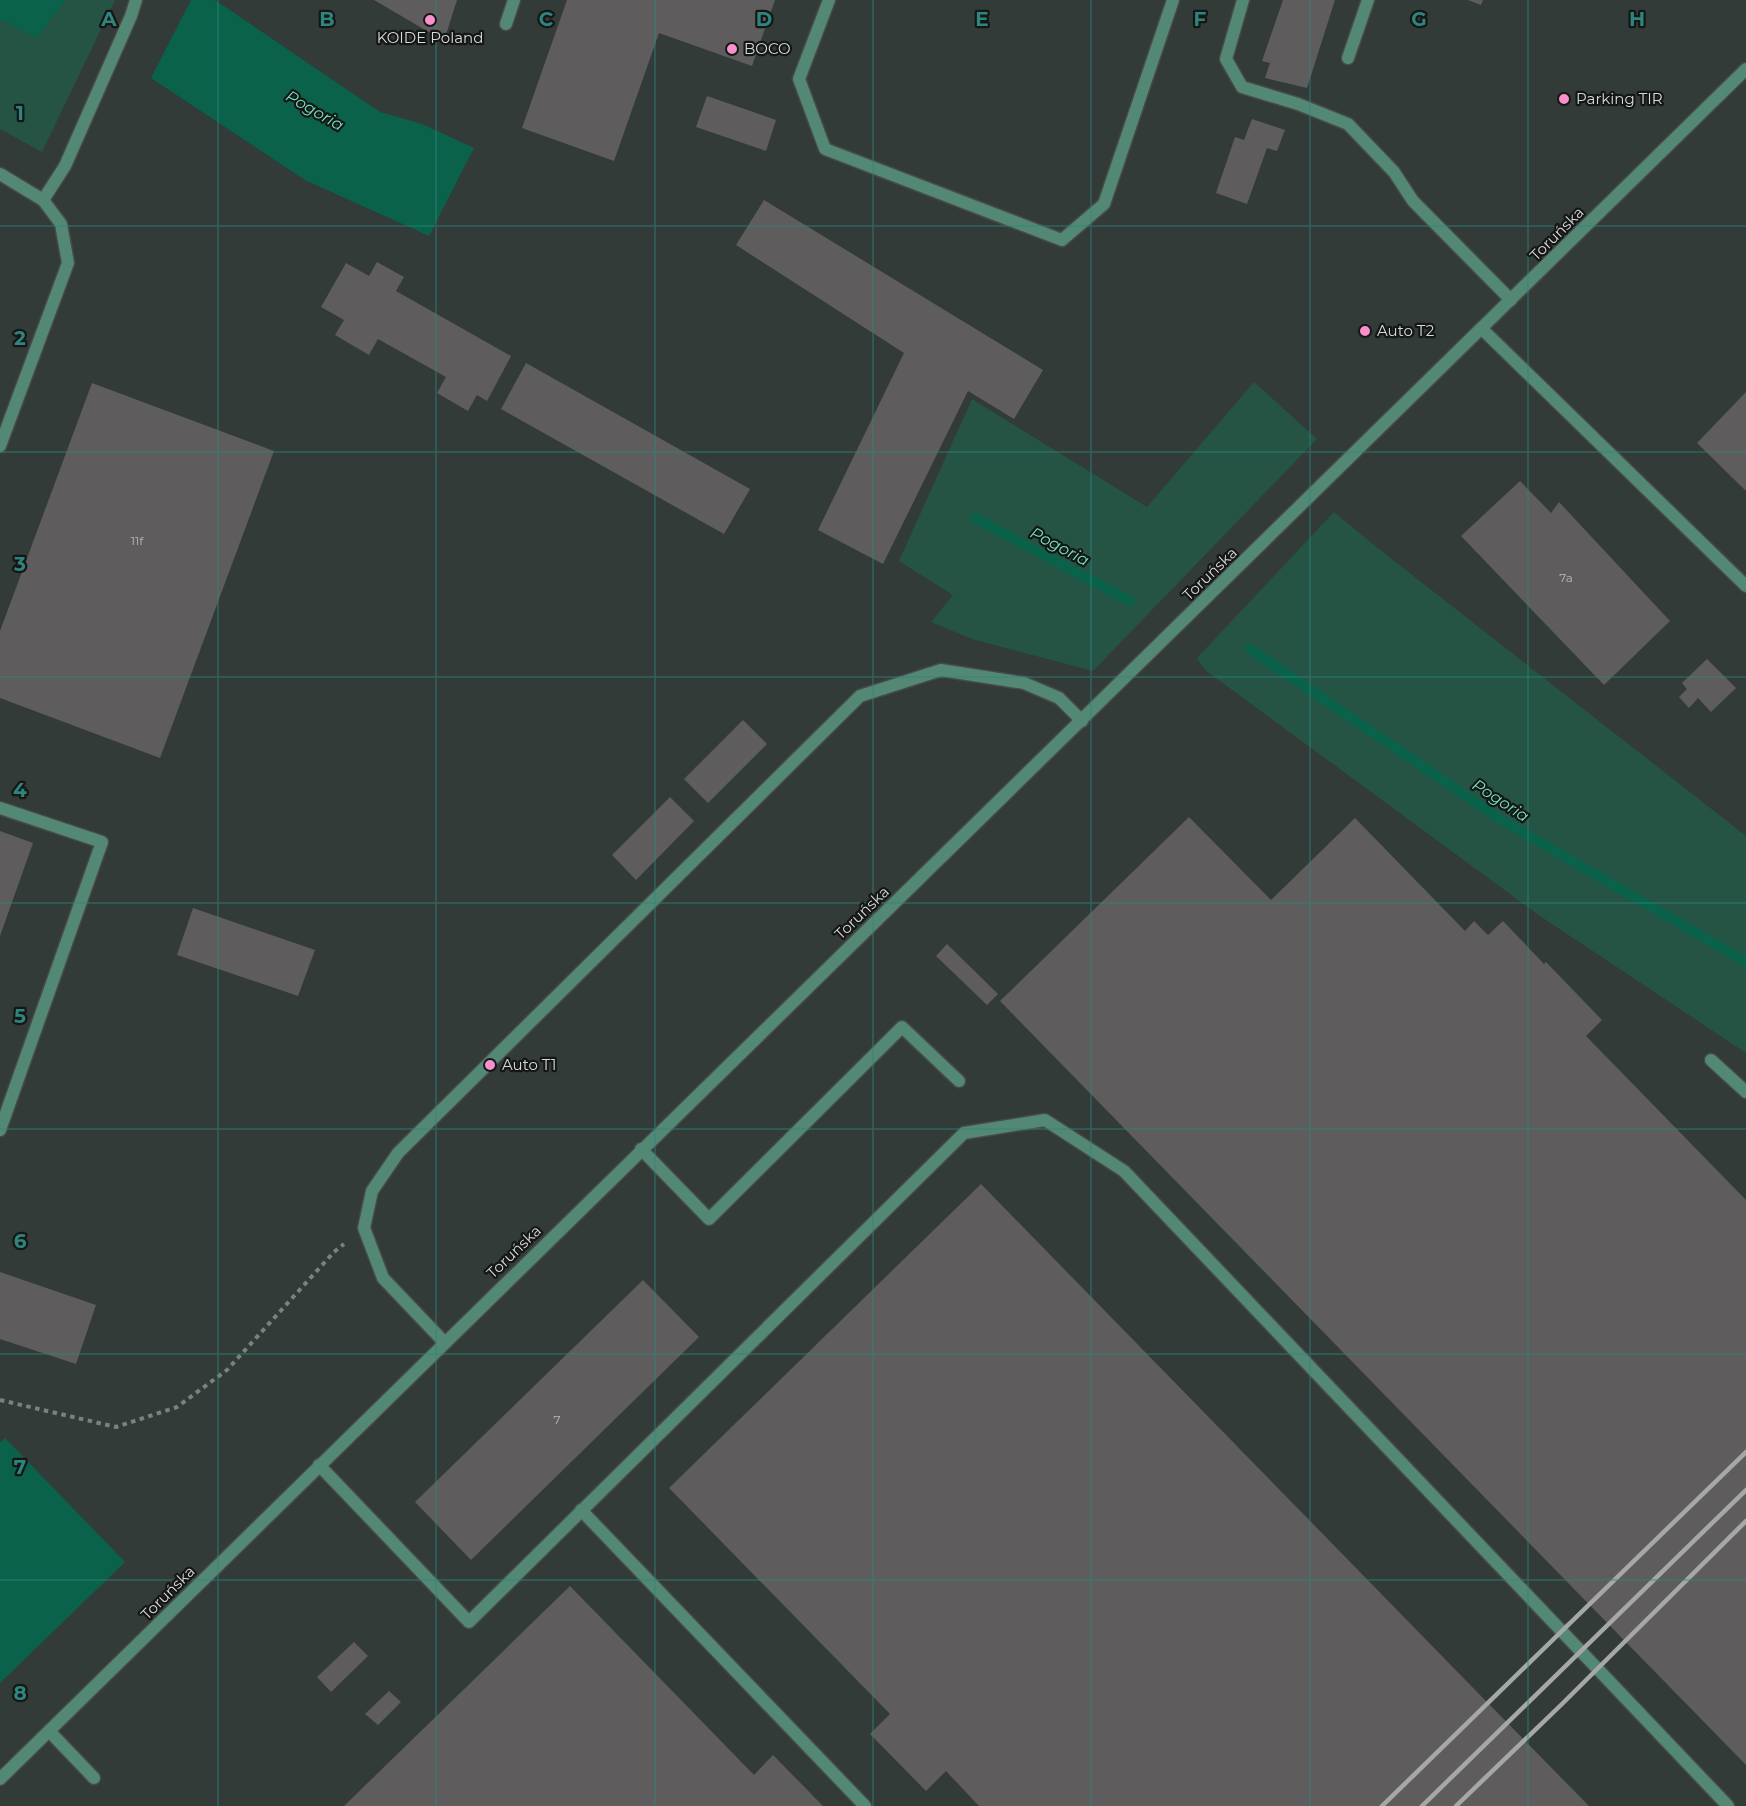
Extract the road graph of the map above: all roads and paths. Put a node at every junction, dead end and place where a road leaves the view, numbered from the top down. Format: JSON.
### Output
{"nodes":[{"id":1,"x":136,"y":0,"type":"edge"},
{"id":2,"x":514,"y":0,"type":"edge"},
{"id":3,"x":829,"y":0,"type":"edge"},
{"id":4,"x":1173,"y":0,"type":"edge"},
{"id":5,"x":1243,"y":0,"type":"edge"},
{"id":6,"x":1368,"y":0,"type":"edge"},
{"id":7,"x":506,"y":24,"type":"dead end"},
{"id":8,"x":1348,"y":58,"type":"dead end"},
{"id":9,"x":1746,"y":69,"type":"edge"},
{"id":10,"x":0,"y":174,"type":"edge"},
{"id":11,"x":42,"y":200,"type":"junction"},
{"id":12,"x":1511,"y":300,"type":"junction"},
{"id":13,"x":1482,"y":329,"type":"junction"},
{"id":14,"x":0,"y":446,"type":"edge"},
{"id":15,"x":1746,"y":586,"type":"edge"},
{"id":16,"x":1082,"y":721,"type":"junction"},
{"id":17,"x":0,"y":808,"type":"edge"},
{"id":18,"x":1711,"y":1060,"type":"dead end"},
{"id":19,"x":959,"y":1081,"type":"dead end"},
{"id":20,"x":1746,"y":1092,"type":"edge"},
{"id":21,"x":0,"y":1130,"type":"edge"},
{"id":22,"x":641,"y":1149,"type":"junction"},
{"id":23,"x":364,"y":1228,"type":"junction"},
{"id":24,"x":444,"y":1342,"type":"junction"},
{"id":25,"x":0,"y":1400,"type":"edge"},
{"id":26,"x":319,"y":1465,"type":"junction"},
{"id":27,"x":581,"y":1510,"type":"junction"},
{"id":28,"x":49,"y":1731,"type":"junction"},
{"id":29,"x":94,"y":1778,"type":"dead end"},
{"id":30,"x":0,"y":1779,"type":"edge"},
{"id":31,"x":865,"y":1806,"type":"edge"},
{"id":32,"x":1728,"y":1806,"type":"edge"}],
"edges":[{"from":1,"to":11,"type":"street"},
{"from":2,"to":7,"type":"street"},
{"from":3,"to":4,"type":"street"},
{"from":5,"to":12,"type":"street"},
{"from":6,"to":8,"type":"street"},
{"from":9,"to":12,"type":"street","name":"Toruńska"},
{"from":10,"to":11,"type":"street"},
{"from":11,"to":14,"type":"street"},
{"from":12,"to":13,"type":"street","name":"Toruńska"},
{"from":13,"to":15,"type":"street"},
{"from":13,"to":16,"type":"street","name":"Toruńska"},
{"from":16,"to":22,"type":"street","name":"Toruńska"},
{"from":16,"to":23,"type":"street"},
{"from":17,"to":21,"type":"street"},
{"from":18,"to":20,"type":"street"},
{"from":19,"to":22,"type":"street"},
{"from":22,"to":24,"type":"street","name":"Toruńska"},
{"from":23,"to":24,"type":"street"},
{"from":23,"to":25,"type":"path"},
{"from":24,"to":26,"type":"street","name":"Toruńska"},
{"from":26,"to":27,"type":"street"},
{"from":26,"to":28,"type":"street","name":"Toruńska"},
{"from":27,"to":31,"type":"street"},
{"from":27,"to":32,"type":"street"},
{"from":28,"to":29,"type":"street"},
{"from":28,"to":30,"type":"street","name":"Toruńska"}]}
